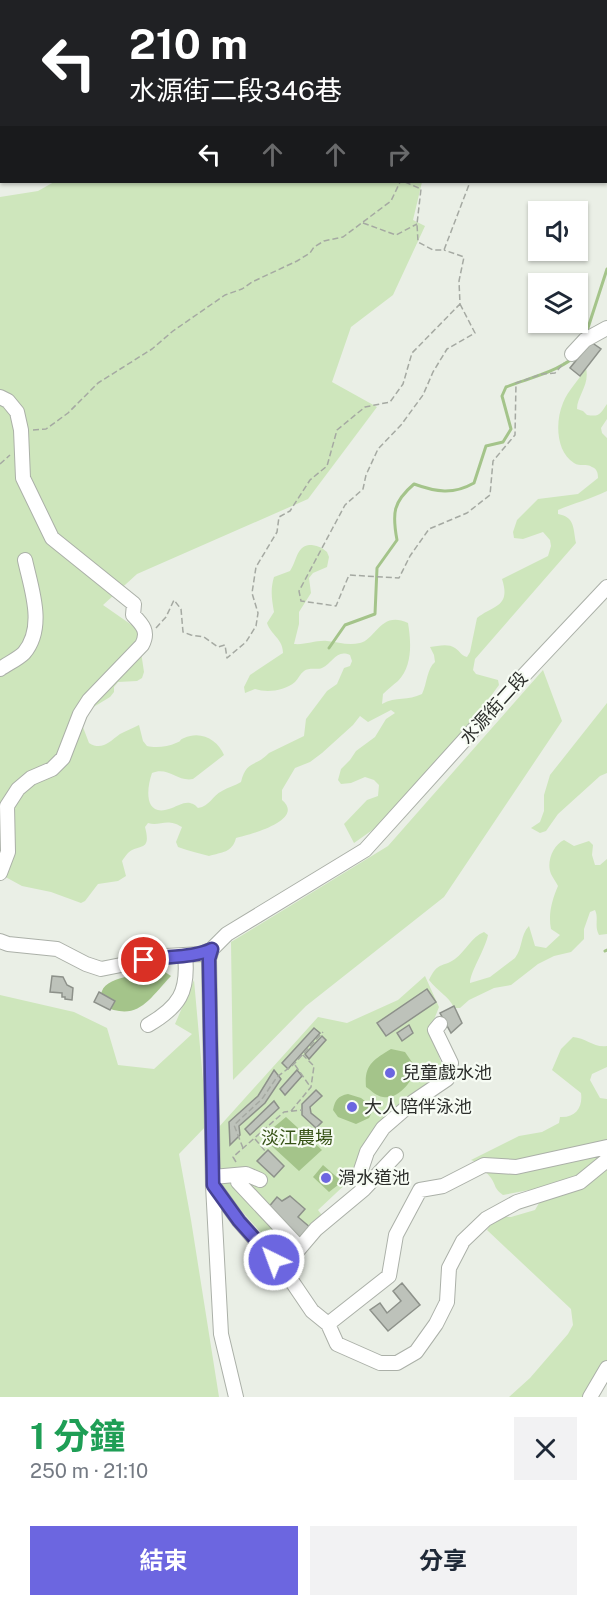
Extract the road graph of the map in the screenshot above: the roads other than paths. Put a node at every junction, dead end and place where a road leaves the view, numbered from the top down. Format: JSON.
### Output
{"nodes":[{"id":1,"x":607,"y":328,"type":"edge"},
{"id":2,"x":572,"y":354,"type":"road end"},
{"id":3,"x":0,"y":397,"type":"edge"},
{"id":4,"x":25,"y":560,"type":"dead end"},
{"id":5,"x":607,"y":587,"type":"edge"},
{"id":6,"x":0,"y":669,"type":"edge"},
{"id":7,"x":0,"y":873,"type":"edge"},
{"id":8,"x":0,"y":941,"type":"edge"},
{"id":9,"x":212,"y":949,"type":"junction"},
{"id":10,"x":184,"y":955,"type":"junction"},
{"id":11,"x":440,"y":1023,"type":"dead end"},
{"id":12,"x":148,"y":1025,"type":"dead end"},
{"id":13,"x":607,"y":1147,"type":"edge"},
{"id":14,"x":396,"y":1155,"type":"dead end"},
{"id":15,"x":607,"y":1160,"type":"edge"},
{"id":16,"x":238,"y":1175,"type":"junction"},
{"id":17,"x":260,"y":1180,"type":"dead end"},
{"id":18,"x":213,"y":1181,"type":"junction"},
{"id":19,"x":364,"y":1189,"type":"junction"},
{"id":20,"x":300,"y":1248,"type":"junction"},
{"id":21,"x":282,"y":1269,"type":"junction"},
{"id":22,"x":328,"y":1324,"type":"junction"},
{"id":23,"x":607,"y":1368,"type":"edge"},
{"id":24,"x":236,"y":1397,"type":"edge"},
{"id":25,"x":590,"y":1397,"type":"edge"}],
"edges":[{"from":1,"to":2,"type":"street"},
{"from":3,"to":7,"type":"street"},
{"from":4,"to":6,"type":"street"},
{"from":5,"to":9,"type":"street","name":"水源街二段"},
{"from":8,"to":10,"type":"street"},
{"from":9,"to":10,"type":"street"},
{"from":9,"to":18,"type":"street"},
{"from":10,"to":12,"type":"street"},
{"from":11,"to":19,"type":"street"},
{"from":13,"to":22,"type":"street"},
{"from":14,"to":19,"type":"street"},
{"from":15,"to":22,"type":"street"},
{"from":16,"to":17,"type":"street"},
{"from":16,"to":18,"type":"street"},
{"from":16,"to":20,"type":"street"},
{"from":18,"to":21,"type":"street"},
{"from":18,"to":24,"type":"street"},
{"from":19,"to":20,"type":"street"},
{"from":20,"to":21,"type":"street"},
{"from":21,"to":22,"type":"street"},
{"from":23,"to":25,"type":"street"}]}
